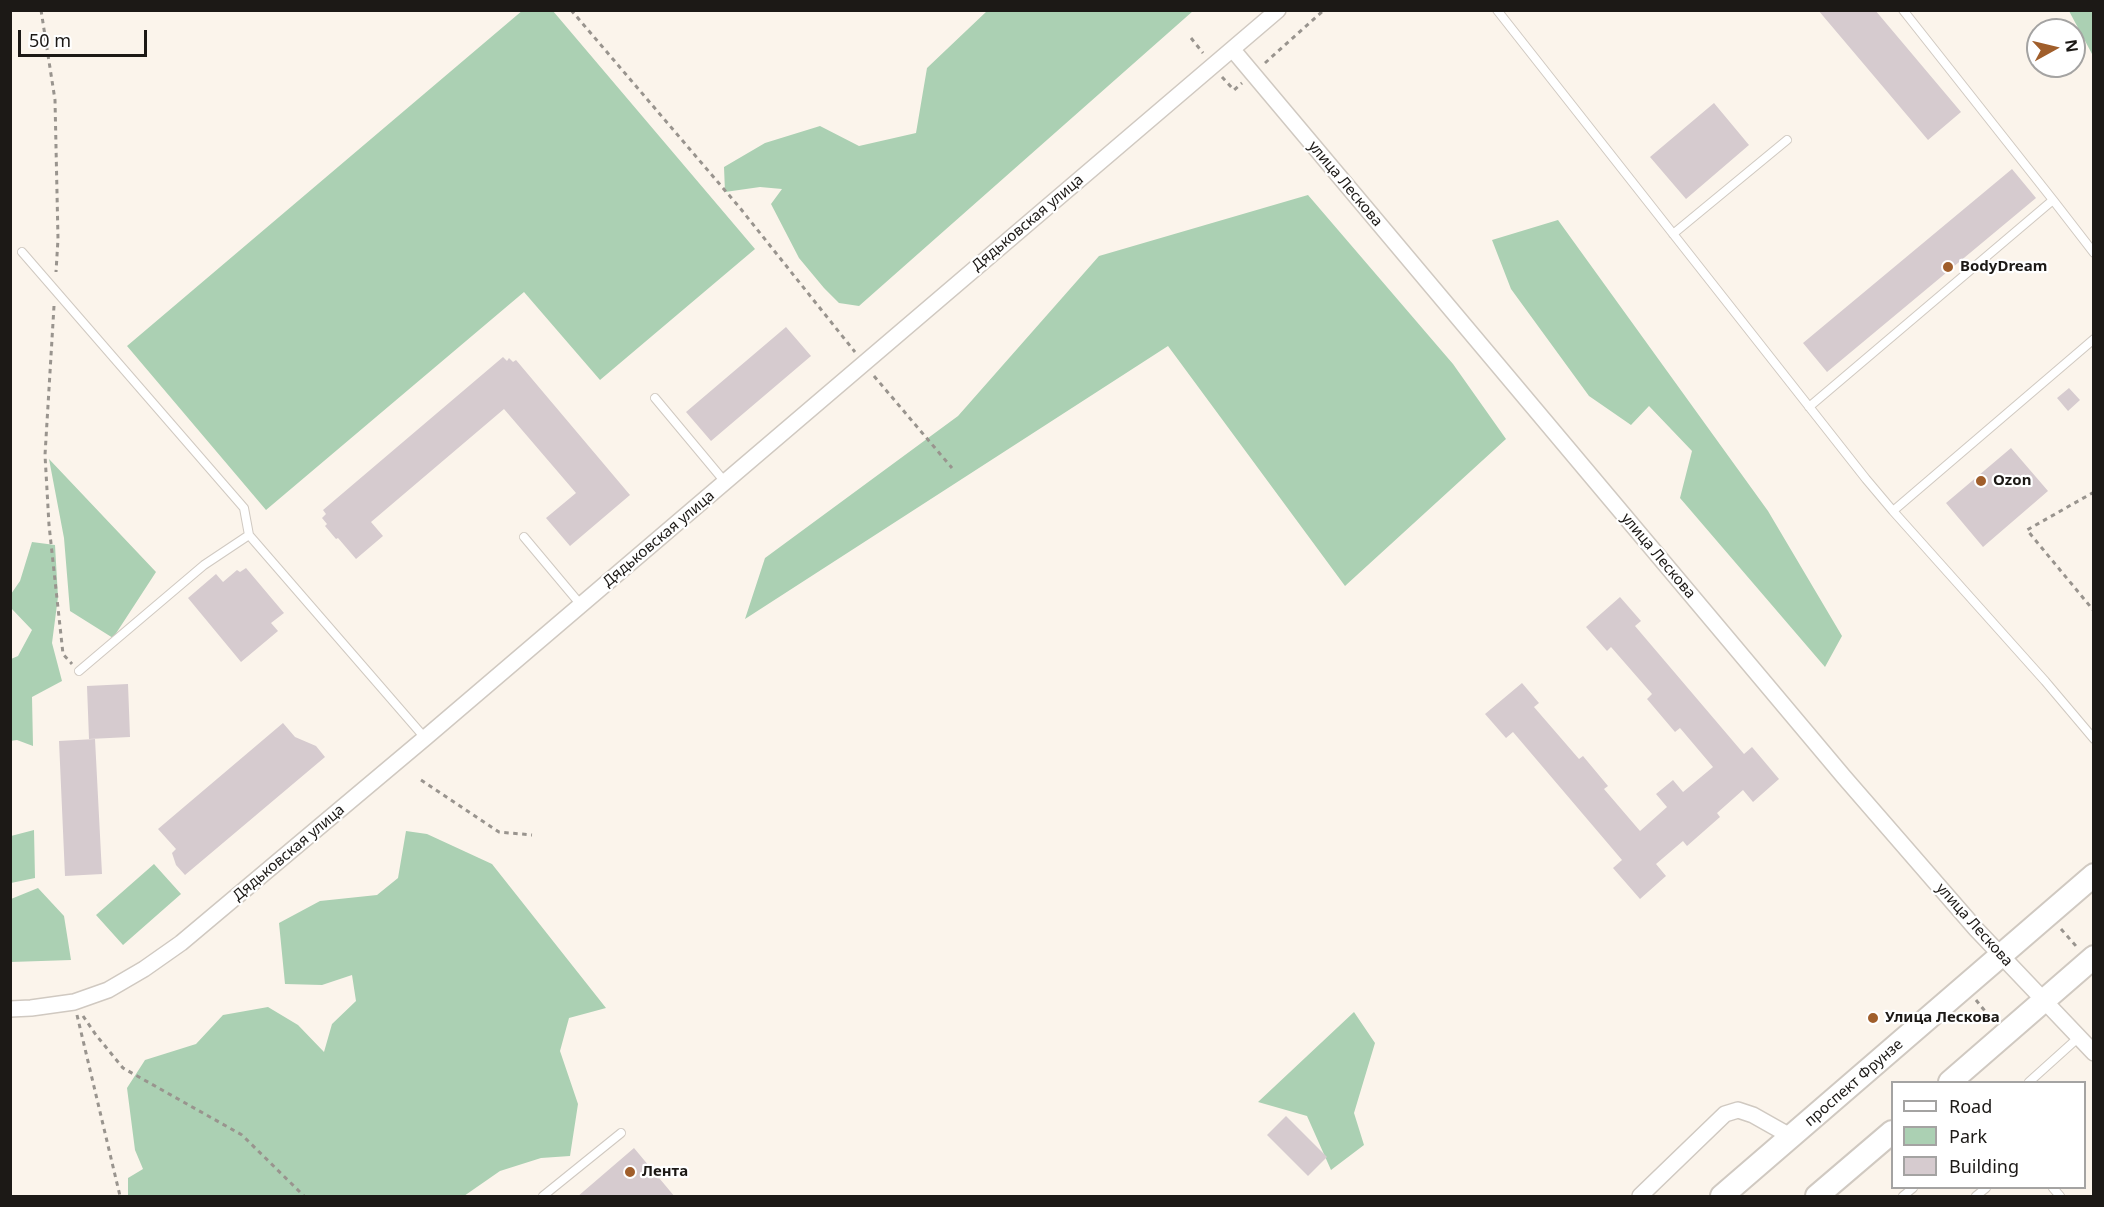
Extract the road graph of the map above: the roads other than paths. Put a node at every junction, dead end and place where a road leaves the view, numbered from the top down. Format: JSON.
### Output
{"nodes":[{"id":1,"x":1278,"y":10,"type":"edge"},
{"id":2,"x":1497,"y":10,"type":"edge"},
{"id":3,"x":1903,"y":10,"type":"edge"},
{"id":4,"x":1233,"y":50,"type":"junction"},
{"id":5,"x":1787,"y":140,"type":"dead end"},
{"id":6,"x":2053,"y":200,"type":"junction"},
{"id":7,"x":1673,"y":234,"type":"junction"},
{"id":8,"x":22,"y":252,"type":"dead end"},
{"id":9,"x":2094,"y":253,"type":"edge"},
{"id":10,"x":2094,"y":339,"type":"edge"},
{"id":11,"x":655,"y":398,"type":"dead end"},
{"id":12,"x":1809,"y":407,"type":"junction"},
{"id":13,"x":725,"y":482,"type":"junction"},
{"id":14,"x":1893,"y":511,"type":"junction"},
{"id":15,"x":249,"y":535,"type":"junction"},
{"id":16,"x":524,"y":537,"type":"dead end"},
{"id":17,"x":581,"y":605,"type":"junction"},
{"id":18,"x":79,"y":671,"type":"road end"},
{"id":19,"x":425,"y":738,"type":"junction"},
{"id":20,"x":2094,"y":739,"type":"edge"},
{"id":21,"x":2094,"y":875,"type":"edge"},
{"id":22,"x":2002,"y":956,"type":"junction"},
{"id":23,"x":2091,"y":959,"type":"edge"},
{"id":24,"x":2045,"y":1000,"type":"junction"},
{"id":25,"x":10,"y":1009,"type":"edge"},
{"id":26,"x":2079,"y":1037,"type":"junction"},
{"id":27,"x":2094,"y":1053,"type":"edge"},
{"id":28,"x":1952,"y":1081,"type":"edge"},
{"id":29,"x":2031,"y":1081,"type":"edge"},
{"id":30,"x":621,"y":1133,"type":"dead end"},
{"id":31,"x":1891,"y":1134,"type":"edge"},
{"id":32,"x":1792,"y":1137,"type":"junction"},
{"id":33,"x":1824,"y":1195,"type":"edge"},
{"id":34,"x":543,"y":1197,"type":"edge"},
{"id":35,"x":1640,"y":1197,"type":"edge"},
{"id":36,"x":1722,"y":1197,"type":"edge"}],
"edges":[{"from":1,"to":4,"type":"street","name":"Дядьковская улица"},
{"from":2,"to":7,"type":"lane"},
{"from":3,"to":6,"type":"lane"},
{"from":4,"to":13,"type":"street","name":"Дядьковская улица"},
{"from":4,"to":22,"type":"street","name":"улица Лескова"},
{"from":5,"to":7,"type":"lane"},
{"from":6,"to":9,"type":"lane"},
{"from":6,"to":12,"type":"lane"},
{"from":7,"to":12,"type":"lane"},
{"from":8,"to":15,"type":"lane"},
{"from":10,"to":14,"type":"lane"},
{"from":11,"to":13,"type":"lane"},
{"from":12,"to":14,"type":"lane"},
{"from":13,"to":17,"type":"street","name":"Дядьковская улица"},
{"from":14,"to":20,"type":"lane"},
{"from":15,"to":18,"type":"lane"},
{"from":15,"to":19,"type":"lane"},
{"from":16,"to":17,"type":"lane"},
{"from":17,"to":19,"type":"street","name":"Дядьковская улица"},
{"from":19,"to":25,"type":"street","name":"Дядьковская улица"},
{"from":21,"to":22,"type":"main road","name":"проспект Фрунзе"},
{"from":22,"to":24,"type":"street","name":"улица Лескова"},
{"from":22,"to":32,"type":"main road","name":"проспект Фрунзе"},
{"from":23,"to":24,"type":"main road"},
{"from":24,"to":26,"type":"street","name":"улица Лескова"},
{"from":24,"to":28,"type":"main road"},
{"from":26,"to":27,"type":"street","name":"улица Лескова"},
{"from":26,"to":29,"type":"lane"},
{"from":30,"to":34,"type":"lane"},
{"from":31,"to":33,"type":"main road"},
{"from":32,"to":35,"type":"street"},
{"from":32,"to":36,"type":"main road","name":"проспект Фрунзе"}]}
